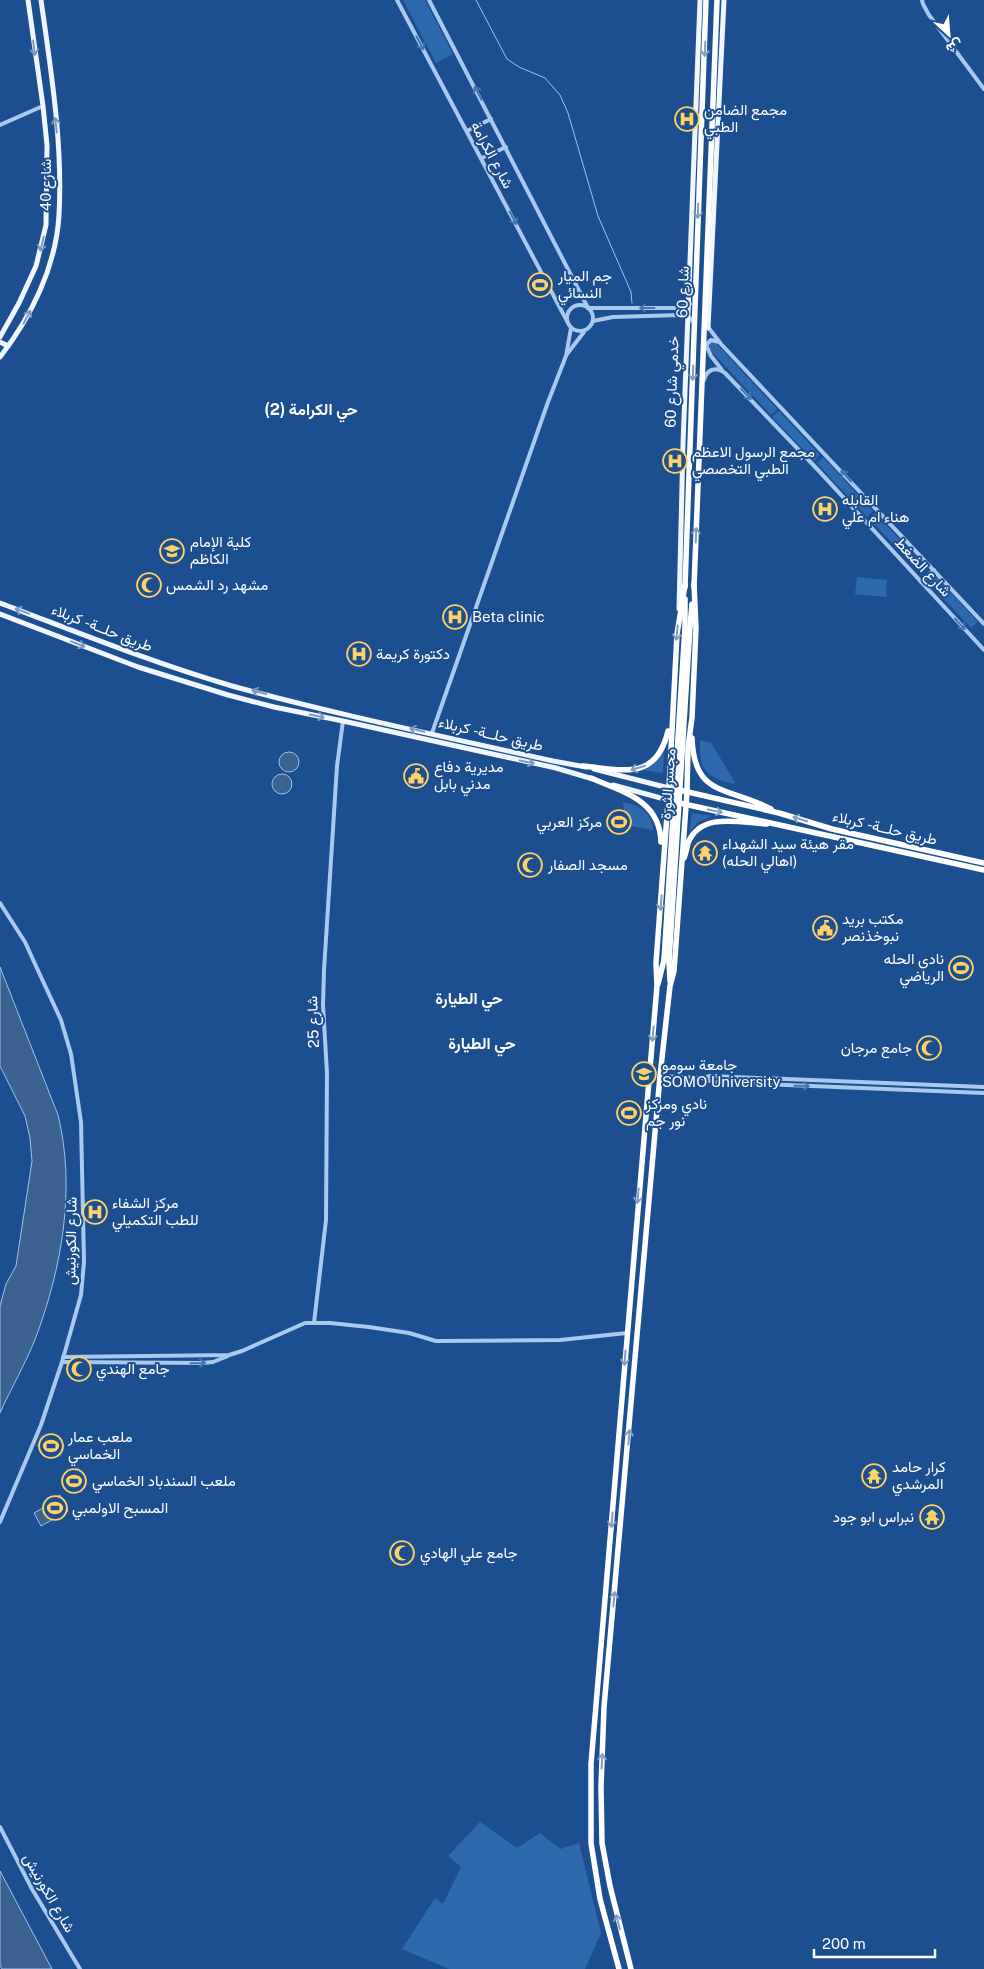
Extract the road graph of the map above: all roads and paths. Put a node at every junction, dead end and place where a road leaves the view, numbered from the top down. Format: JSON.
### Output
{"nodes":[{"id":1,"x":28,"y":0,"type":"edge"},
{"id":2,"x":41,"y":0,"type":"edge"},
{"id":3,"x":398,"y":0,"type":"edge"},
{"id":4,"x":429,"y":0,"type":"edge"},
{"id":5,"x":700,"y":0,"type":"edge"},
{"id":6,"x":706,"y":0,"type":"edge"},
{"id":7,"x":717,"y":0,"type":"edge"},
{"id":8,"x":724,"y":0,"type":"edge"},
{"id":9,"x":922,"y":0,"type":"edge"},
{"id":10,"x":984,"y":89,"type":"edge"},
{"id":11,"x":43,"y":106,"type":"junction"},
{"id":12,"x":492,"y":119,"type":"junction"},
{"id":13,"x":0,"y":125,"type":"edge"},
{"id":14,"x":467,"y":131,"type":"junction"},
{"id":15,"x":506,"y":147,"type":"junction"},
{"id":16,"x":482,"y":158,"type":"junction"},
{"id":17,"x":695,"y":302,"type":"junction"},
{"id":18,"x":688,"y":305,"type":"junction"},
{"id":19,"x":588,"y":308,"type":"junction"},
{"id":20,"x":672,"y":308,"type":"junction"},
{"id":21,"x":674,"y":315,"type":"junction"},
{"id":22,"x":688,"y":317,"type":"junction"},
{"id":23,"x":567,"y":321,"type":"junction"},
{"id":24,"x":593,"y":321,"type":"junction"},
{"id":25,"x":704,"y":322,"type":"junction"},
{"id":26,"x":694,"y":323,"type":"junction"},
{"id":27,"x":571,"y":328,"type":"junction"},
{"id":28,"x":708,"y":328,"type":"junction"},
{"id":29,"x":585,"y":331,"type":"junction"},
{"id":30,"x":0,"y":337,"type":"edge"},
{"id":31,"x":0,"y":342,"type":"edge"},
{"id":32,"x":721,"y":344,"type":"junction"},
{"id":33,"x":8,"y":346,"type":"junction"},
{"id":34,"x":566,"y":356,"type":"junction"},
{"id":35,"x":0,"y":357,"type":"edge"},
{"id":36,"x":725,"y":374,"type":"junction"},
{"id":37,"x":701,"y":387,"type":"junction"},
{"id":38,"x":934,"y":570,"type":"junction"},
{"id":39,"x":921,"y":582,"type":"junction"},
{"id":40,"x":694,"y":584,"type":"junction"},
{"id":41,"x":686,"y":585,"type":"junction"},
{"id":42,"x":0,"y":603,"type":"edge"},
{"id":43,"x":0,"y":614,"type":"edge"},
{"id":44,"x":679,"y":615,"type":"junction"},
{"id":45,"x":984,"y":624,"type":"edge"},
{"id":46,"x":688,"y":627,"type":"junction"},
{"id":47,"x":984,"y":650,"type":"edge"},
{"id":48,"x":214,"y":680,"type":"junction"},
{"id":49,"x":231,"y":685,"type":"junction"},
{"id":50,"x":210,"y":690,"type":"junction"},
{"id":51,"x":228,"y":695,"type":"junction"},
{"id":52,"x":672,"y":716,"type":"junction"},
{"id":53,"x":692,"y":718,"type":"junction"},
{"id":54,"x":343,"y":721,"type":"junction"},
{"id":55,"x":432,"y":733,"type":"junction"},
{"id":56,"x":670,"y":746,"type":"junction"},
{"id":57,"x":688,"y":747,"type":"junction"},
{"id":58,"x":553,"y":761,"type":"junction"},
{"id":59,"x":561,"y":763,"type":"junction"},
{"id":60,"x":583,"y":766,"type":"junction"},
{"id":61,"x":552,"y":768,"type":"junction"},
{"id":62,"x":558,"y":769,"type":"junction"},
{"id":63,"x":591,"y":778,"type":"junction"},
{"id":64,"x":669,"y":788,"type":"junction"},
{"id":65,"x":687,"y":792,"type":"junction"},
{"id":66,"x":668,"y":800,"type":"junction"},
{"id":67,"x":686,"y":804,"type":"junction"},
{"id":68,"x":779,"y":813,"type":"junction"},
{"id":69,"x":786,"y":826,"type":"junction"},
{"id":70,"x":684,"y":836,"type":"junction"},
{"id":71,"x":665,"y":837,"type":"junction"},
{"id":72,"x":984,"y":863,"type":"edge"},
{"id":73,"x":663,"y":870,"type":"junction"},
{"id":74,"x":984,"y":870,"type":"edge"},
{"id":75,"x":680,"y":872,"type":"junction"},
{"id":76,"x":0,"y":903,"type":"edge"},
{"id":77,"x":667,"y":961,"type":"junction"},
{"id":78,"x":657,"y":986,"type":"junction"},
{"id":79,"x":670,"y":986,"type":"junction"},
{"id":80,"x":660,"y":1076,"type":"junction"},
{"id":81,"x":702,"y":1078,"type":"junction"},
{"id":82,"x":984,"y":1087,"type":"edge"},
{"id":83,"x":984,"y":1093,"type":"edge"},
{"id":84,"x":635,"y":1243,"type":"junction"},
{"id":85,"x":646,"y":1244,"type":"junction"},
{"id":86,"x":633,"y":1267,"type":"junction"},
{"id":87,"x":644,"y":1268,"type":"junction"},
{"id":88,"x":314,"y":1323,"type":"junction"},
{"id":89,"x":627,"y":1333,"type":"junction"},
{"id":90,"x":229,"y":1355,"type":"junction"},
{"id":91,"x":122,"y":1356,"type":"junction"},
{"id":92,"x":64,"y":1357,"type":"junction"},
{"id":93,"x":62,"y":1362,"type":"junction"},
{"id":94,"x":122,"y":1363,"type":"junction"},
{"id":95,"x":0,"y":1522,"type":"edge"},
{"id":96,"x":590,"y":1816,"type":"junction"},
{"id":97,"x":601,"y":1816,"type":"junction"},
{"id":98,"x":0,"y":1827,"type":"edge"},
{"id":99,"x":590,"y":1843,"type":"junction"},
{"id":100,"x":602,"y":1843,"type":"junction"},
{"id":101,"x":80,"y":1969,"type":"edge"},
{"id":102,"x":619,"y":1969,"type":"edge"},
{"id":103,"x":633,"y":1969,"type":"edge"}],
"edges":[{"from":1,"to":11,"type":"main road","name":"شارع 40","one_way":true},
{"from":33,"to":2,"type":"main road","name":"شارع 40","one_way":true},
{"from":3,"to":14,"type":"street","name":"شارع الكرامة","one_way":true},
{"from":12,"to":4,"type":"street","name":"شارع الكرامة","one_way":true},
{"from":5,"to":18,"type":"main road","name":"خدمي شارع 60"},
{"from":6,"to":17,"type":"highway","name":"شارع 60","one_way":true},
{"from":7,"to":25,"type":"highway","name":"شارع 60"},
{"from":8,"to":28,"type":"main road"},
{"from":9,"to":10,"type":"street"},
{"from":11,"to":13,"type":"street"},
{"from":11,"to":30,"type":"main road","name":"شارع 40","one_way":true},
{"from":12,"to":14,"type":"street"},
{"from":12,"to":15,"type":"street","name":"شارع الكرامة"},
{"from":14,"to":16,"type":"street","name":"شارع الكرامة"},
{"from":15,"to":16,"type":"street"},
{"from":15,"to":19,"type":"street","name":"شارع الكرامة"},
{"from":16,"to":23,"type":"street","name":"شارع الكرامة","one_way":true},
{"from":17,"to":18,"type":"street"},
{"from":17,"to":26,"type":"highway","name":"شارع 60"},
{"from":18,"to":20,"type":"street"},
{"from":18,"to":22,"type":"main road","name":"خدمي شارع 60"},
{"from":20,"to":19,"type":"street","one_way":true},
{"from":19,"to":23,"type":"street"},
{"from":19,"to":24,"type":"street"},
{"from":20,"to":21,"type":"street"},
{"from":21,"to":22,"type":"street"},
{"from":21,"to":24,"type":"street"},
{"from":22,"to":26,"type":"street"},
{"from":22,"to":44,"type":"main road","name":"خدمي شارع 60"},
{"from":23,"to":27,"type":"street"},
{"from":24,"to":29,"type":"street"},
{"from":25,"to":28,"type":"street","name":"شارع الضغط"},
{"from":25,"to":37,"type":"highway","name":"شارع 60"},
{"from":26,"to":41,"type":"highway","name":"شارع 60","one_way":true},
{"from":27,"to":29,"type":"street"},
{"from":27,"to":34,"type":"street"},
{"from":28,"to":32,"type":"street","name":"شارع الضغط"},
{"from":29,"to":34,"type":"street"},
{"from":31,"to":33,"type":"main road"},
{"from":32,"to":36,"type":"street","name":"شارع الضغط"},
{"from":38,"to":32,"type":"street","name":"شارع الضغط","one_way":true},
{"from":33,"to":35,"type":"main road","name":"شارع 40"},
{"from":34,"to":55,"type":"street"},
{"from":36,"to":37,"type":"street"},
{"from":36,"to":39,"type":"street","name":"شارع الضغط","one_way":true},
{"from":40,"to":37,"type":"highway","name":"شارع 60","one_way":true},
{"from":38,"to":39,"type":"street"},
{"from":38,"to":45,"type":"street","name":"شارع الضغط"},
{"from":39,"to":47,"type":"street","name":"شارع الضغط","one_way":true},
{"from":40,"to":46,"type":"highway","name":"مجسر الثورة"},
{"from":40,"to":53,"type":"highway"},
{"from":41,"to":44,"type":"highway"},
{"from":41,"to":46,"type":"highway","name":"مجسر الثورة"},
{"from":48,"to":42,"type":"main road","name":"طريق حلــة - كربلاء","one_way":true},
{"from":43,"to":50,"type":"main road","name":"طريق حلــة - كربلاء","one_way":true},
{"from":44,"to":52,"type":"highway","one_way":true},
{"from":46,"to":77,"type":"highway","name":"مجسر الثورة","bridge":true},
{"from":48,"to":49,"type":"main road","name":"طريق حلــة - كربلاء"},
{"from":48,"to":50,"type":"main road"},
{"from":49,"to":51,"type":"main road"},
{"from":55,"to":49,"type":"main road","name":"طريق حلــة - كربلاء","one_way":true},
{"from":50,"to":51,"type":"main road","name":"طريق حلــة - كربلاء"},
{"from":51,"to":54,"type":"main road","name":"طريق حلــة - كربلاء","one_way":true},
{"from":52,"to":56,"type":"highway"},
{"from":52,"to":60,"type":"highway","one_way":true},
{"from":53,"to":57,"type":"highway"},
{"from":53,"to":68,"type":"highway"},
{"from":54,"to":61,"type":"main road","name":"طريق حلــة - كربلاء","one_way":true},
{"from":54,"to":88,"type":"street","name":"شارع 25"},
{"from":55,"to":58,"type":"main road","name":"طريق حلــة - كربلاء"},
{"from":56,"to":57,"type":"highway"},
{"from":56,"to":64,"type":"highway"},
{"from":57,"to":65,"type":"highway"},
{"from":58,"to":59,"type":"main road","name":"طريق حلــة - كربلاء"},
{"from":58,"to":61,"type":"main road"},
{"from":59,"to":60,"type":"main road","name":"طريق حلــة - كربلاء"},
{"from":59,"to":62,"type":"main road"},
{"from":60,"to":64,"type":"main road","name":"طريق حلــة - كربلاء"},
{"from":61,"to":62,"type":"main road","name":"طريق حلــة - كربلاء"},
{"from":62,"to":63,"type":"main road","name":"طريق حلــة - كربلاء"},
{"from":63,"to":66,"type":"main road","name":"طريق حلــة - كربلاء"},
{"from":63,"to":73,"type":"highway"},
{"from":64,"to":65,"type":"highway","name":"طريق حلــة - كربلاء"},
{"from":64,"to":66,"type":"highway"},
{"from":65,"to":67,"type":"highway"},
{"from":65,"to":68,"type":"highway","name":"طريق حلــة - كربلاء"},
{"from":66,"to":67,"type":"highway","name":"طريق حلــة - كربلاء"},
{"from":66,"to":71,"type":"highway"},
{"from":67,"to":69,"type":"highway","name":"طريق حلــة - كربلاء","one_way":true},
{"from":67,"to":70,"type":"highway"},
{"from":72,"to":68,"type":"highway","name":"طريق حلــة - كربلاء","one_way":true},
{"from":69,"to":74,"type":"highway","name":"طريق حلــة - كربلاء"},
{"from":69,"to":75,"type":"highway"},
{"from":70,"to":71,"type":"highway"},
{"from":70,"to":75,"type":"highway"},
{"from":71,"to":73,"type":"highway"},
{"from":73,"to":78,"type":"highway","one_way":true},
{"from":75,"to":79,"type":"highway"},
{"from":76,"to":92,"type":"street","name":"شارع الكورنيش"},
{"from":77,"to":78,"type":"highway","name":"مجسر الثورة"},
{"from":77,"to":79,"type":"highway","name":"مجسر الثورة"},
{"from":78,"to":84,"type":"highway","one_way":true},
{"from":79,"to":80,"type":"highway"},
{"from":80,"to":81,"type":"street"},
{"from":80,"to":85,"type":"highway"},
{"from":81,"to":82,"type":"street"},
{"from":81,"to":83,"type":"street","one_way":true},
{"from":84,"to":85,"type":"highway"},
{"from":84,"to":86,"type":"highway"},
{"from":85,"to":87,"type":"highway"},
{"from":86,"to":87,"type":"highway"},
{"from":86,"to":89,"type":"highway"},
{"from":97,"to":87,"type":"highway","one_way":true},
{"from":88,"to":89,"type":"street"},
{"from":88,"to":90,"type":"street"},
{"from":89,"to":96,"type":"highway","one_way":true},
{"from":90,"to":91,"type":"street"},
{"from":94,"to":90,"type":"street","one_way":true},
{"from":91,"to":92,"type":"street"},
{"from":91,"to":94,"type":"street"},
{"from":92,"to":93,"type":"street","name":"شارع الكورنيش"},
{"from":93,"to":94,"type":"street"},
{"from":93,"to":95,"type":"street","name":"شارع الكورنيش"},
{"from":96,"to":97,"type":"highway"},
{"from":96,"to":99,"type":"highway"},
{"from":97,"to":100,"type":"highway"},
{"from":98,"to":101,"type":"street","name":"شارع الكورنيش"},
{"from":99,"to":100,"type":"highway"},
{"from":99,"to":102,"type":"highway"},
{"from":103,"to":100,"type":"highway","one_way":true}]}
